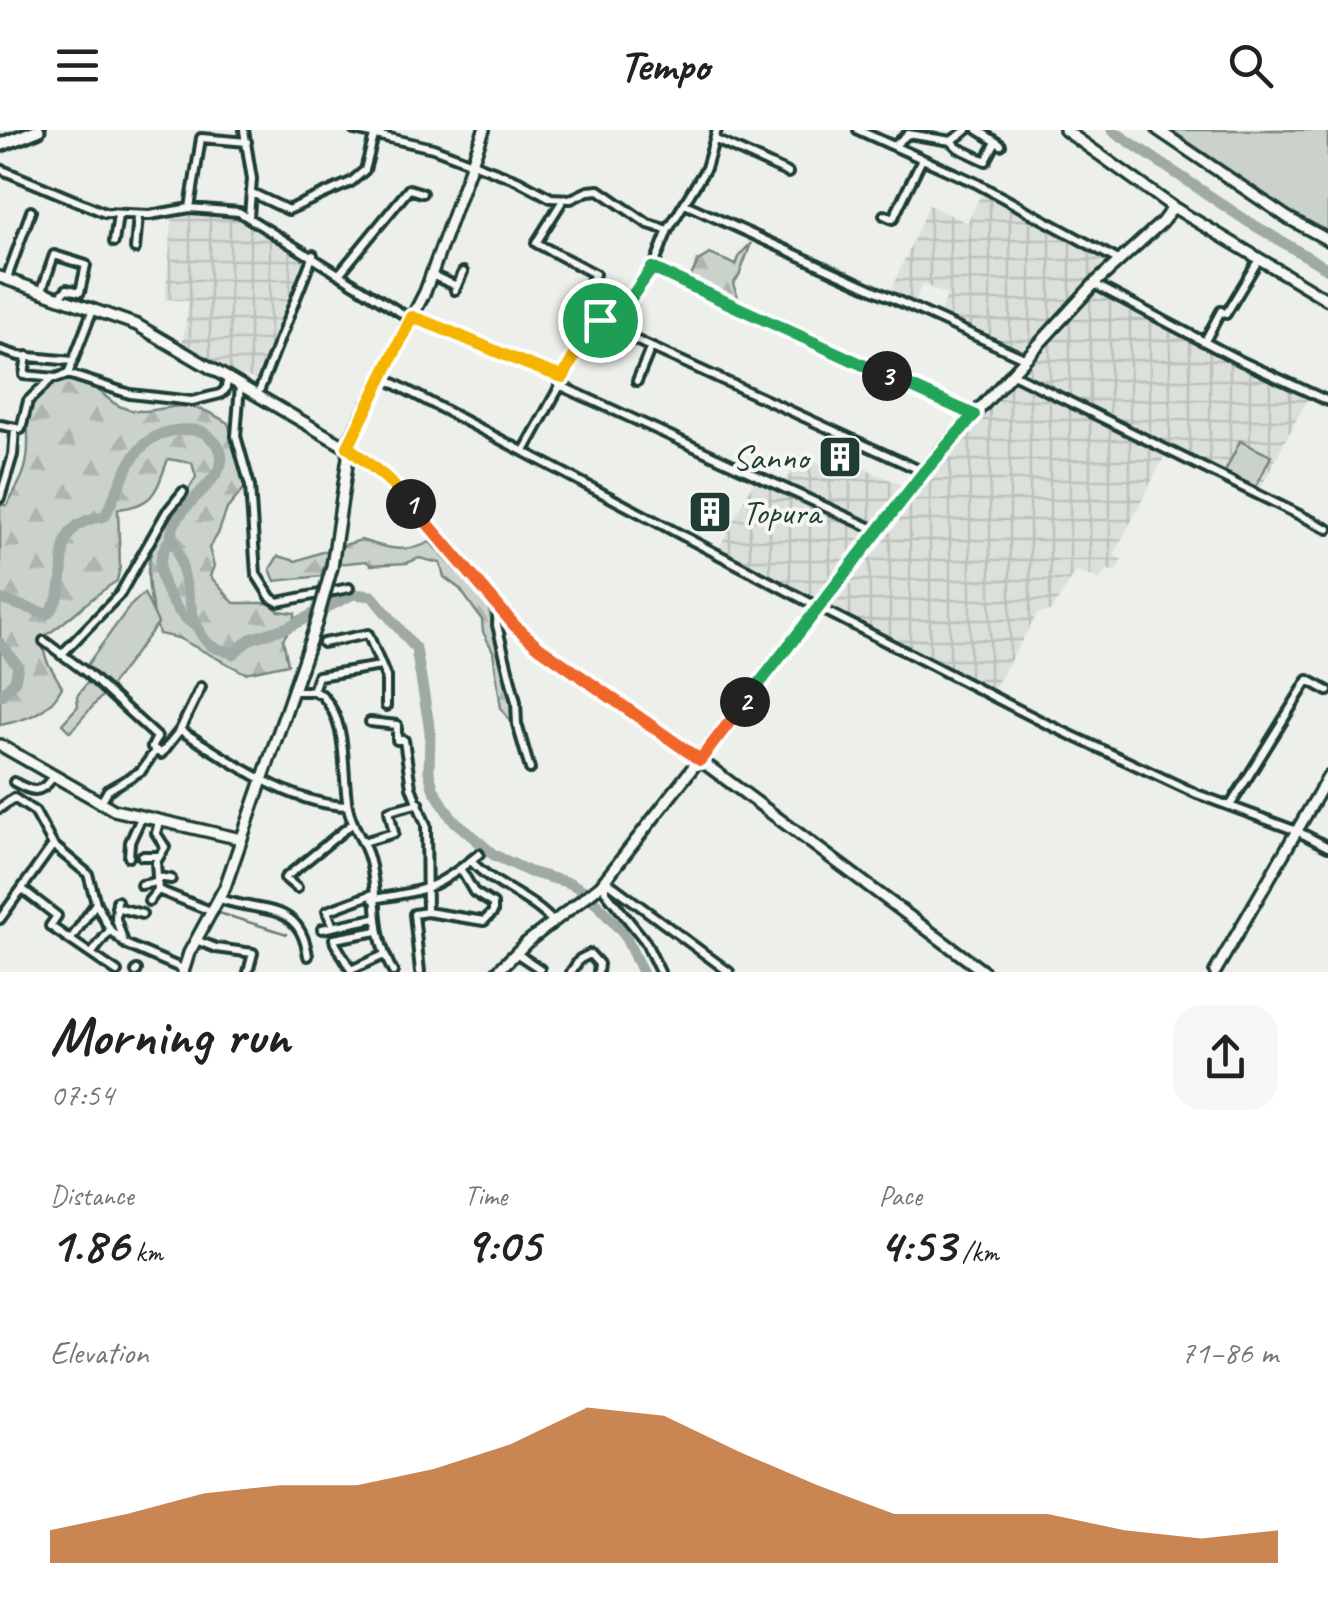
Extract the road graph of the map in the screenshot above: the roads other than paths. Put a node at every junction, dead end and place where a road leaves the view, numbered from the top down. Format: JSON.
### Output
{"nodes":[{"id":1,"x":38,"y":130,"type":"edge"},
{"id":2,"x":244,"y":130,"type":"edge"},
{"id":3,"x":354,"y":130,"type":"edge"},
{"id":4,"x":484,"y":130,"type":"edge"},
{"id":5,"x":717,"y":130,"type":"edge"},
{"id":6,"x":858,"y":130,"type":"edge"},
{"id":7,"x":967,"y":130,"type":"edge"},
{"id":8,"x":978,"y":130,"type":"edge"},
{"id":9,"x":1065,"y":130,"type":"edge"},
{"id":10,"x":1158,"y":130,"type":"edge"},
{"id":11,"x":392,"y":134,"type":"edge"},
{"id":12,"x":374,"y":136,"type":"junction"},
{"id":13,"x":716,"y":140,"type":"junction"},
{"id":14,"x":951,"y":141,"type":"junction"},
{"id":15,"x":247,"y":142,"type":"junction"},
{"id":16,"x":0,"y":145,"type":"edge"},
{"id":17,"x":894,"y":146,"type":"junction"},
{"id":18,"x":922,"y":159,"type":"junction"},
{"id":19,"x":472,"y":162,"type":"junction"},
{"id":20,"x":0,"y":169,"type":"edge"},
{"id":21,"x":788,"y":172,"type":"dead end"},
{"id":22,"x":252,"y":193,"type":"junction"},
{"id":23,"x":422,"y":193,"type":"dead end"},
{"id":24,"x":562,"y":200,"type":"junction"},
{"id":25,"x":685,"y":204,"type":"junction"},
{"id":26,"x":1173,"y":207,"type":"junction"},
{"id":27,"x":190,"y":208,"type":"junction"},
{"id":28,"x":31,"y":211,"type":"dead end"},
{"id":29,"x":118,"y":215,"type":"junction"},
{"id":30,"x":884,"y":215,"type":"dead end"},
{"id":31,"x":138,"y":216,"type":"junction"},
{"id":32,"x":249,"y":216,"type":"junction"},
{"id":33,"x":668,"y":230,"type":"junction"},
{"id":34,"x":1328,"y":240,"type":"edge"},
{"id":35,"x":114,"y":242,"type":"dead end"},
{"id":36,"x":135,"y":249,"type":"dead end"},
{"id":37,"x":312,"y":255,"type":"junction"},
{"id":38,"x":1259,"y":259,"type":"junction"},
{"id":39,"x":1118,"y":260,"type":"junction"},
{"id":40,"x":652,"y":268,"type":"junction"},
{"id":41,"x":463,"y":272,"type":"dead end"},
{"id":42,"x":340,"y":273,"type":"junction"},
{"id":43,"x":431,"y":276,"type":"junction"},
{"id":44,"x":4,"y":278,"type":"edge"},
{"id":45,"x":1094,"y":284,"type":"junction"},
{"id":46,"x":42,"y":290,"type":"junction"},
{"id":47,"x":60,"y":296,"type":"junction"},
{"id":48,"x":1328,"y":300,"type":"edge"},
{"id":49,"x":94,"y":308,"type":"junction"},
{"id":50,"x":412,"y":317,"type":"junction"},
{"id":51,"x":598,"y":321,"type":"junction"},
{"id":52,"x":1204,"y":341,"type":"junction"},
{"id":53,"x":651,"y":348,"type":"junction"},
{"id":54,"x":0,"y":350,"type":"edge"},
{"id":55,"x":26,"y":356,"type":"junction"},
{"id":56,"x":1024,"y":358,"type":"junction"},
{"id":57,"x":74,"y":361,"type":"junction"},
{"id":58,"x":1011,"y":373,"type":"junction"},
{"id":59,"x":68,"y":374,"type":"junction"},
{"id":60,"x":382,"y":377,"type":"junction"},
{"id":61,"x":52,"y":378,"type":"junction"},
{"id":62,"x":228,"y":378,"type":"junction"},
{"id":63,"x":561,"y":381,"type":"junction"},
{"id":64,"x":637,"y":381,"type":"dead end"},
{"id":65,"x":240,"y":384,"type":"junction"},
{"id":66,"x":258,"y":394,"type":"junction"},
{"id":67,"x":1328,"y":401,"type":"edge"},
{"id":68,"x":974,"y":415,"type":"junction"},
{"id":69,"x":0,"y":425,"type":"edge"},
{"id":70,"x":15,"y":429,"type":"junction"},
{"id":71,"x":348,"y":447,"type":"junction"},
{"id":72,"x":524,"y":451,"type":"junction"},
{"id":73,"x":924,"y":472,"type":"junction"},
{"id":74,"x":183,"y":492,"type":"dead end"},
{"id":75,"x":0,"y":498,"type":"edge"},
{"id":76,"x":1328,"y":529,"type":"edge"},
{"id":77,"x":878,"y":531,"type":"junction"},
{"id":78,"x":349,"y":588,"type":"dead end"},
{"id":79,"x":498,"y":606,"type":"junction"},
{"id":80,"x":818,"y":608,"type":"junction"},
{"id":81,"x":44,"y":641,"type":"dead end"},
{"id":82,"x":323,"y":643,"type":"dead end"},
{"id":83,"x":62,"y":655,"type":"junction"},
{"id":84,"x":381,"y":666,"type":"junction"},
{"id":85,"x":201,"y":686,"type":"dead end"},
{"id":86,"x":294,"y":691,"type":"junction"},
{"id":87,"x":314,"y":691,"type":"junction"},
{"id":88,"x":1328,"y":691,"type":"edge"},
{"id":89,"x":386,"y":706,"type":"dead end"},
{"id":90,"x":370,"y":722,"type":"dead end"},
{"id":91,"x":180,"y":730,"type":"junction"},
{"id":92,"x":0,"y":745,"type":"edge"},
{"id":93,"x":155,"y":751,"type":"junction"},
{"id":94,"x":700,"y":760,"type":"junction"},
{"id":95,"x":530,"y":769,"type":"dead end"},
{"id":96,"x":1328,"y":777,"type":"edge"},
{"id":97,"x":53,"y":778,"type":"junction"},
{"id":98,"x":262,"y":780,"type":"junction"},
{"id":99,"x":14,"y":782,"type":"dead end"},
{"id":100,"x":419,"y":803,"type":"junction"},
{"id":101,"x":100,"y":805,"type":"junction"},
{"id":102,"x":348,"y":806,"type":"junction"},
{"id":103,"x":1230,"y":806,"type":"junction"},
{"id":104,"x":0,"y":808,"type":"edge"},
{"id":105,"x":141,"y":818,"type":"junction"},
{"id":106,"x":159,"y":822,"type":"junction"},
{"id":107,"x":353,"y":823,"type":"junction"},
{"id":108,"x":1296,"y":831,"type":"junction"},
{"id":109,"x":241,"y":838,"type":"junction"},
{"id":110,"x":363,"y":842,"type":"junction"},
{"id":111,"x":53,"y":844,"type":"junction"},
{"id":112,"x":1328,"y":847,"type":"edge"},
{"id":113,"x":161,"y":854,"type":"junction"},
{"id":114,"x":479,"y":854,"type":"dead end"},
{"id":115,"x":142,"y":856,"type":"dead end"},
{"id":116,"x":176,"y":856,"type":"dead end"},
{"id":117,"x":129,"y":857,"type":"dead end"},
{"id":118,"x":470,"y":861,"type":"junction"},
{"id":119,"x":461,"y":870,"type":"junction"},
{"id":120,"x":171,"y":879,"type":"dead end"},
{"id":121,"x":157,"y":883,"type":"junction"},
{"id":122,"x":603,"y":883,"type":"junction"},
{"id":123,"x":141,"y":885,"type":"dead end"},
{"id":124,"x":297,"y":888,"type":"dead end"},
{"id":125,"x":22,"y":889,"type":"junction"},
{"id":126,"x":428,"y":890,"type":"junction"},
{"id":127,"x":373,"y":897,"type":"junction"},
{"id":128,"x":220,"y":899,"type":"junction"},
{"id":129,"x":149,"y":901,"type":"dead end"},
{"id":130,"x":96,"y":904,"type":"junction"},
{"id":131,"x":213,"y":912,"type":"junction"},
{"id":132,"x":426,"y":912,"type":"junction"},
{"id":133,"x":137,"y":914,"type":"dead end"},
{"id":134,"x":0,"y":918,"type":"edge"},
{"id":135,"x":375,"y":918,"type":"junction"},
{"id":136,"x":553,"y":922,"type":"junction"},
{"id":137,"x":333,"y":926,"type":"junction"},
{"id":138,"x":322,"y":929,"type":"dead end"},
{"id":139,"x":110,"y":930,"type":"junction"},
{"id":140,"x":377,"y":931,"type":"junction"},
{"id":141,"x":71,"y":939,"type":"junction"},
{"id":142,"x":196,"y":940,"type":"junction"},
{"id":143,"x":124,"y":943,"type":"junction"},
{"id":144,"x":516,"y":952,"type":"junction"},
{"id":145,"x":92,"y":954,"type":"junction"},
{"id":146,"x":384,"y":955,"type":"junction"},
{"id":147,"x":308,"y":956,"type":"dead end"},
{"id":148,"x":183,"y":971,"type":"edge"},
{"id":149,"x":117,"y":972,"type":"edge"},
{"id":150,"x":248,"y":972,"type":"edge"},
{"id":151,"x":393,"y":972,"type":"edge"},
{"id":152,"x":420,"y":972,"type":"edge"},
{"id":153,"x":497,"y":972,"type":"edge"},
{"id":154,"x":539,"y":972,"type":"edge"},
{"id":155,"x":571,"y":972,"type":"edge"},
{"id":156,"x":598,"y":972,"type":"edge"},
{"id":157,"x":660,"y":972,"type":"edge"},
{"id":158,"x":729,"y":972,"type":"edge"},
{"id":159,"x":984,"y":972,"type":"edge"},
{"id":160,"x":1215,"y":972,"type":"edge"}],
"edges":[{"from":1,"to":16,"type":"highway"},
{"from":2,"to":15,"type":"street"},
{"from":3,"to":12,"type":"street"},
{"from":4,"to":19,"type":"street"},
{"from":5,"to":13,"type":"street"},
{"from":6,"to":17,"type":"street"},
{"from":7,"to":14,"type":"street"},
{"from":8,"to":14,"type":"street"},
{"from":9,"to":26,"type":"street"},
{"from":10,"to":34,"type":"street"},
{"from":11,"to":12,"type":"street"},
{"from":11,"to":19,"type":"street"},
{"from":12,"to":22,"type":"street"},
{"from":13,"to":21,"type":"street"},
{"from":13,"to":25,"type":"street"},
{"from":14,"to":17,"type":"street"},
{"from":15,"to":22,"type":"street"},
{"from":15,"to":27,"type":"street"},
{"from":17,"to":18,"type":"street"},
{"from":18,"to":30,"type":"street"},
{"from":18,"to":39,"type":"street"},
{"from":19,"to":24,"type":"street"},
{"from":19,"to":43,"type":"street"},
{"from":20,"to":29,"type":"street"},
{"from":22,"to":32,"type":"street"},
{"from":23,"to":42,"type":"street"},
{"from":24,"to":33,"type":"street"},
{"from":24,"to":51,"type":"street"},
{"from":25,"to":33,"type":"street"},
{"from":25,"to":56,"type":"street"},
{"from":26,"to":38,"type":"street"},
{"from":26,"to":39,"type":"street"},
{"from":27,"to":31,"type":"street"},
{"from":27,"to":32,"type":"street"},
{"from":28,"to":44,"type":"street"},
{"from":29,"to":31,"type":"street"},
{"from":29,"to":35,"type":"street"},
{"from":31,"to":36,"type":"street"},
{"from":32,"to":37,"type":"street"},
{"from":33,"to":40,"type":"street"},
{"from":37,"to":42,"type":"street"},
{"from":37,"to":66,"type":"street"},
{"from":38,"to":48,"type":"street"},
{"from":38,"to":52,"type":"street"},
{"from":39,"to":45,"type":"street"},
{"from":40,"to":51,"type":"street"},
{"from":40,"to":68,"type":"street"},
{"from":41,"to":43,"type":"street"},
{"from":42,"to":50,"type":"street"},
{"from":43,"to":50,"type":"street"},
{"from":44,"to":46,"type":"street"},
{"from":45,"to":52,"type":"street"},
{"from":45,"to":56,"type":"street"},
{"from":46,"to":47,"type":"street"},
{"from":46,"to":47,"type":"street"},
{"from":47,"to":49,"type":"street"},
{"from":49,"to":57,"type":"street"},
{"from":49,"to":62,"type":"street"},
{"from":50,"to":60,"type":"street"},
{"from":50,"to":63,"type":"street"},
{"from":51,"to":53,"type":"street"},
{"from":51,"to":63,"type":"street"},
{"from":52,"to":67,"type":"street"},
{"from":53,"to":64,"type":"street"},
{"from":53,"to":73,"type":"street"},
{"from":54,"to":55,"type":"street"},
{"from":55,"to":57,"type":"street"},
{"from":55,"to":61,"type":"street"},
{"from":56,"to":58,"type":"street"},
{"from":57,"to":59,"type":"street"},
{"from":58,"to":68,"type":"street"},
{"from":58,"to":76,"type":"street"},
{"from":59,"to":61,"type":"street"},
{"from":59,"to":62,"type":"street"},
{"from":60,"to":71,"type":"street"},
{"from":60,"to":72,"type":"street"},
{"from":61,"to":70,"type":"street"},
{"from":62,"to":65,"type":"street"},
{"from":63,"to":72,"type":"street"},
{"from":63,"to":77,"type":"street"},
{"from":65,"to":66,"type":"street"},
{"from":65,"to":78,"type":"street"},
{"from":66,"to":71,"type":"street"},
{"from":68,"to":73,"type":"street"},
{"from":69,"to":70,"type":"street"},
{"from":70,"to":75,"type":"street"},
{"from":71,"to":79,"type":"street"},
{"from":71,"to":86,"type":"street","bridge":true},
{"from":72,"to":80,"type":"street"},
{"from":73,"to":77,"type":"street"},
{"from":74,"to":83,"type":"street"},
{"from":77,"to":80,"type":"street"},
{"from":79,"to":94,"type":"street"},
{"from":79,"to":95,"type":"street"},
{"from":80,"to":94,"type":"street"},
{"from":80,"to":103,"type":"street"},
{"from":81,"to":83,"type":"street"},
{"from":82,"to":84,"type":"street"},
{"from":83,"to":93,"type":"street"},
{"from":84,"to":87,"type":"street"},
{"from":84,"to":89,"type":"street"},
{"from":85,"to":91,"type":"street"},
{"from":86,"to":87,"type":"street"},
{"from":86,"to":98,"type":"street"},
{"from":87,"to":102,"type":"street"},
{"from":88,"to":103,"type":"street"},
{"from":90,"to":100,"type":"street"},
{"from":91,"to":93,"type":"street"},
{"from":91,"to":98,"type":"street"},
{"from":92,"to":97,"type":"street"},
{"from":93,"to":101,"type":"street"},
{"from":94,"to":122,"type":"street"},
{"from":94,"to":159,"type":"street"},
{"from":96,"to":108,"type":"street"},
{"from":97,"to":99,"type":"street"},
{"from":97,"to":101,"type":"street"},
{"from":98,"to":102,"type":"street"},
{"from":98,"to":109,"type":"street"},
{"from":100,"to":110,"type":"street"},
{"from":100,"to":126,"type":"street"},
{"from":101,"to":105,"type":"street"},
{"from":102,"to":107,"type":"street"},
{"from":103,"to":108,"type":"street"},
{"from":104,"to":111,"type":"street"},
{"from":105,"to":106,"type":"street"},
{"from":105,"to":117,"type":"street"},
{"from":106,"to":109,"type":"street"},
{"from":106,"to":113,"type":"street"},
{"from":107,"to":110,"type":"street"},
{"from":107,"to":124,"type":"street"},
{"from":108,"to":112,"type":"street"},
{"from":108,"to":160,"type":"street"},
{"from":109,"to":128,"type":"street"},
{"from":110,"to":127,"type":"street"},
{"from":111,"to":125,"type":"street"},
{"from":111,"to":130,"type":"street"},
{"from":113,"to":115,"type":"street"},
{"from":113,"to":116,"type":"street"},
{"from":113,"to":121,"type":"street"},
{"from":114,"to":118,"type":"street"},
{"from":118,"to":119,"type":"street"},
{"from":118,"to":136,"type":"street"},
{"from":119,"to":126,"type":"street"},
{"from":119,"to":132,"type":"street"},
{"from":120,"to":121,"type":"street"},
{"from":121,"to":123,"type":"street"},
{"from":121,"to":129,"type":"street"},
{"from":121,"to":131,"type":"street"},
{"from":122,"to":136,"type":"street"},
{"from":122,"to":157,"type":"street"},
{"from":122,"to":158,"type":"street"},
{"from":125,"to":134,"type":"street"},
{"from":125,"to":141,"type":"street"},
{"from":126,"to":127,"type":"street"},
{"from":126,"to":132,"type":"street"},
{"from":127,"to":135,"type":"street"},
{"from":127,"to":137,"type":"street"},
{"from":128,"to":131,"type":"street"},
{"from":128,"to":147,"type":"street"},
{"from":130,"to":139,"type":"street"},
{"from":130,"to":141,"type":"street"},
{"from":131,"to":142,"type":"street"},
{"from":132,"to":152,"type":"street"},
{"from":133,"to":143,"type":"street"},
{"from":135,"to":137,"type":"street"},
{"from":135,"to":140,"type":"street"},
{"from":136,"to":144,"type":"street"},
{"from":137,"to":138,"type":"street"},
{"from":139,"to":143,"type":"street"},
{"from":139,"to":145,"type":"street"},
{"from":140,"to":146,"type":"street"},
{"from":140,"to":146,"type":"street"},
{"from":141,"to":145,"type":"street"},
{"from":142,"to":148,"type":"street"},
{"from":142,"to":150,"type":"street"},
{"from":143,"to":148,"type":"street"},
{"from":144,"to":153,"type":"street"},
{"from":144,"to":154,"type":"street"},
{"from":145,"to":149,"type":"street"},
{"from":146,"to":151,"type":"street"},
{"from":155,"to":156,"type":"street"}]}
